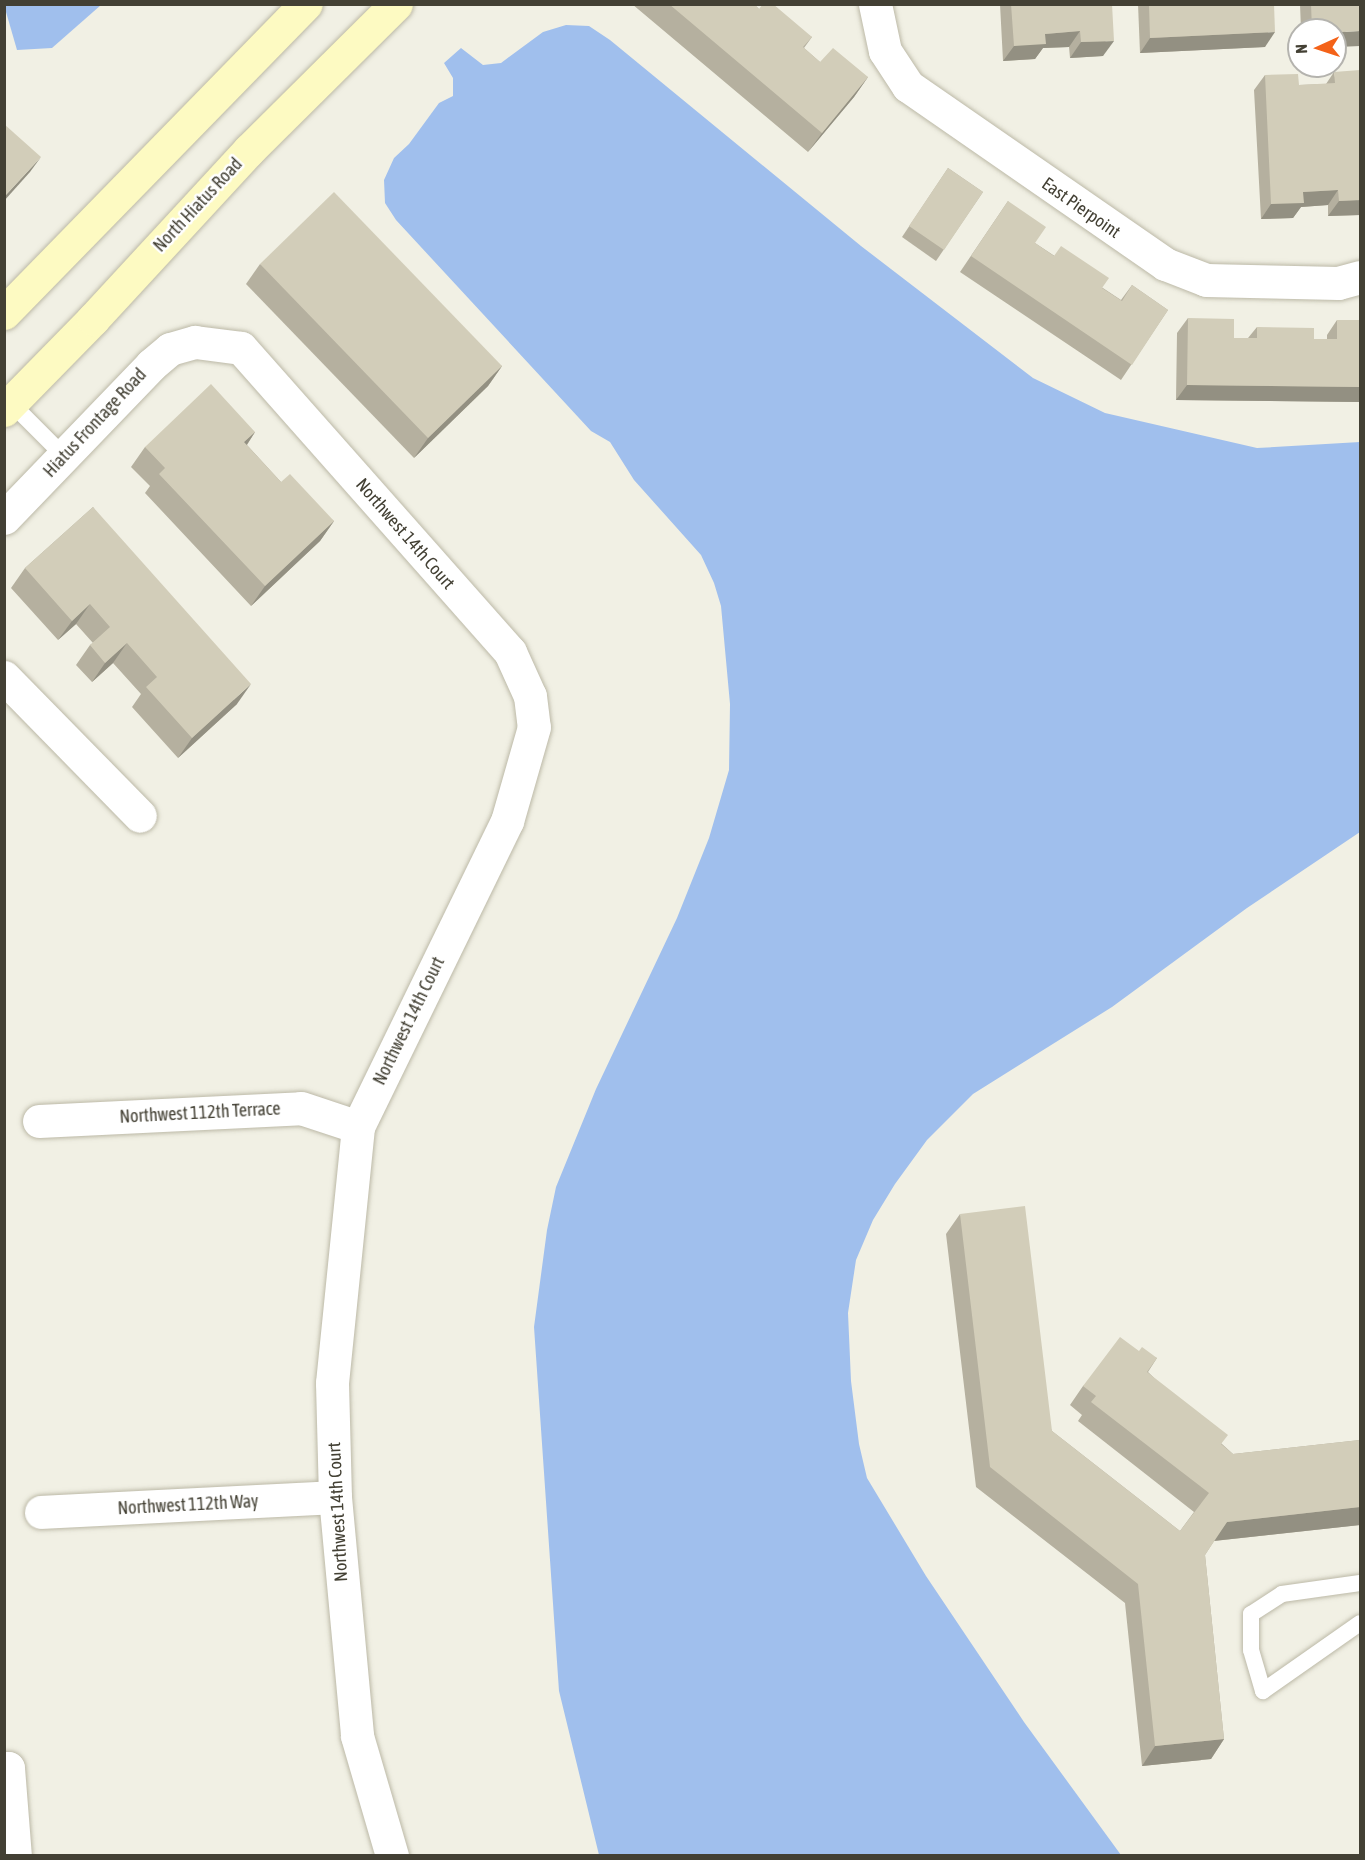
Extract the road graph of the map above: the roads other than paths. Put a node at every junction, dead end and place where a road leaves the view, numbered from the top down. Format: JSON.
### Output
{"nodes":[{"id":1,"x":306,"y":4,"type":"edge"},
{"id":2,"x":396,"y":4,"type":"edge"},
{"id":3,"x":874,"y":4,"type":"edge"},
{"id":4,"x":1360,"y":277,"type":"edge"},
{"id":5,"x":4,"y":313,"type":"edge"},
{"id":6,"x":195,"y":342,"type":"joint"},
{"id":7,"x":8,"y":407,"type":"edge"},
{"id":8,"x":64,"y":456,"type":"junction"},
{"id":9,"x":4,"y":518,"type":"edge"},
{"id":10,"x":4,"y":677,"type":"edge"},
{"id":11,"x":140,"y":816,"type":"dead end"},
{"id":12,"x":39,"y":1121,"type":"dead end"},
{"id":13,"x":358,"y":1127,"type":"junction"},
{"id":14,"x":335,"y":1497,"type":"junction"},
{"id":15,"x":41,"y":1512,"type":"dead end"},
{"id":16,"x":1360,"y":1583,"type":"edge"},
{"id":17,"x":1360,"y":1623,"type":"edge"},
{"id":18,"x":6,"y":1768,"type":"edge"},
{"id":19,"x":15,"y":1856,"type":"edge"},
{"id":20,"x":392,"y":1856,"type":"edge"}],
"edges":[{"from":1,"to":5,"type":"main road"},
{"from":2,"to":7,"type":"main road","name":"North Hiatus Road"},
{"from":3,"to":4,"type":"street","name":"East Pierpoint"},
{"from":6,"to":8,"type":"street","name":"Hiatus Frontage Road"},
{"from":6,"to":13,"type":"street","name":"Northwest 14th Court"},
{"from":7,"to":8,"type":"lane"},
{"from":8,"to":9,"type":"street","name":"Hiatus Frontage Road"},
{"from":10,"to":11,"type":"street"},
{"from":12,"to":13,"type":"street","name":"Northwest 112th Terrace"},
{"from":13,"to":14,"type":"street","name":"Northwest 14th Court"},
{"from":14,"to":15,"type":"street","name":"Northwest 112th Way"},
{"from":14,"to":20,"type":"street","name":"Northwest 14th Court"},
{"from":16,"to":17,"type":"lane"},
{"from":18,"to":19,"type":"street"}]}
